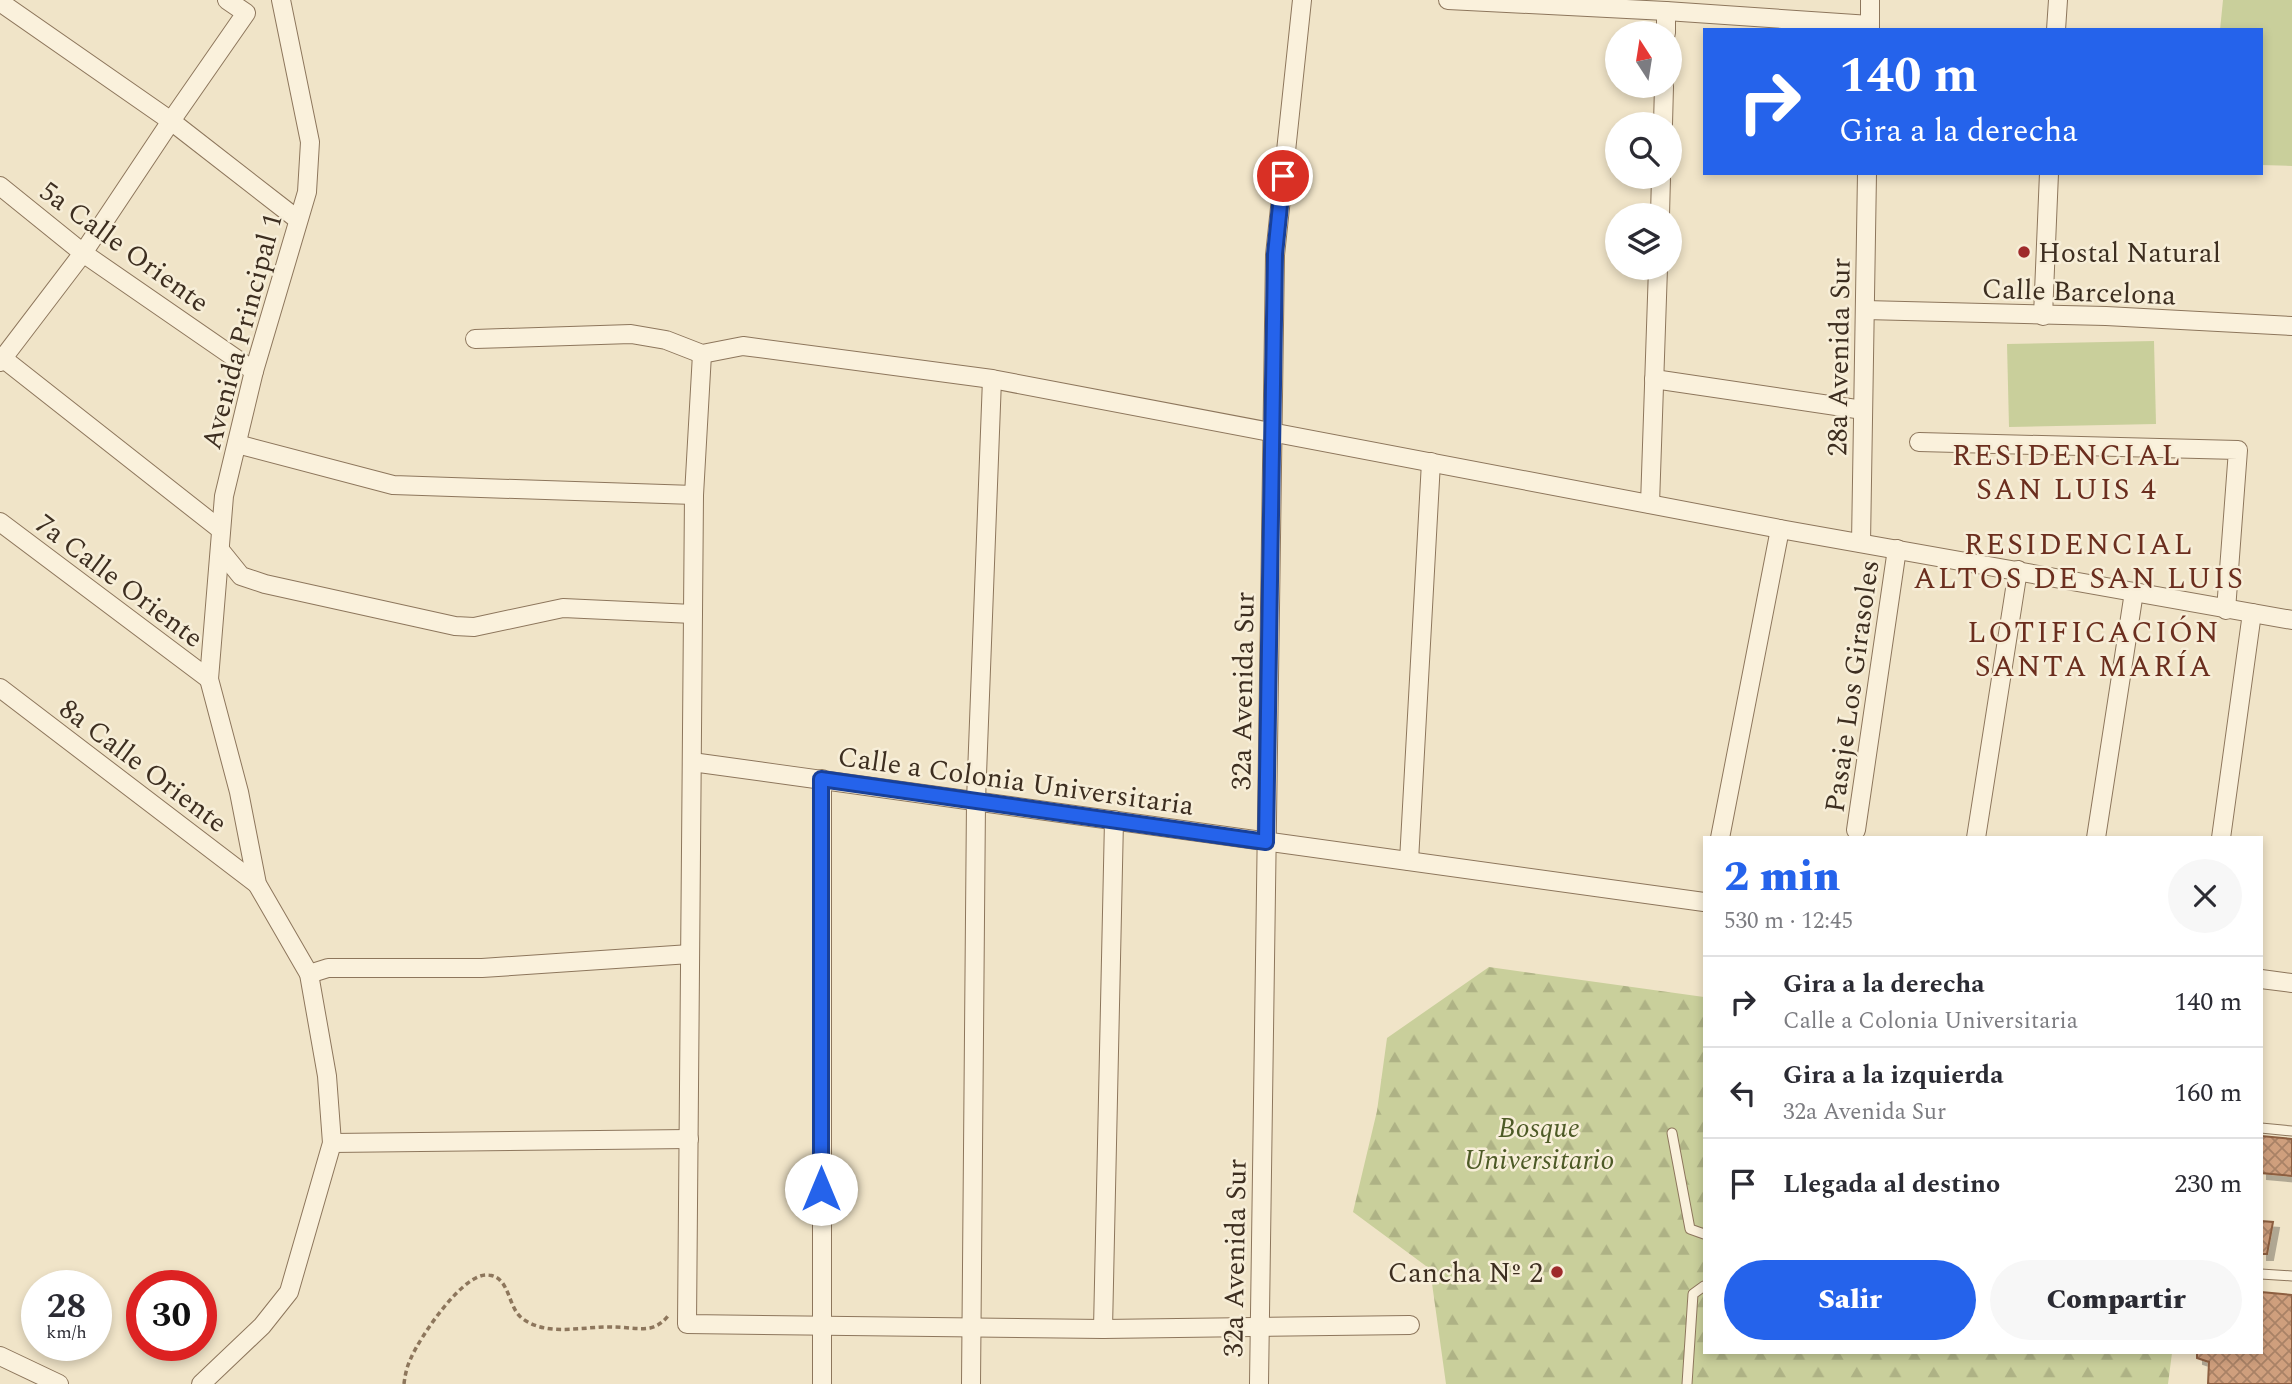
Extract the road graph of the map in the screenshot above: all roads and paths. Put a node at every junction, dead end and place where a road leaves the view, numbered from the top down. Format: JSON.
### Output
{"nodes":[{"id":1,"x":227,"y":0,"type":"edge"},
{"id":2,"x":281,"y":0,"type":"edge"},
{"id":3,"x":1302,"y":0,"type":"edge"},
{"id":4,"x":1448,"y":0,"type":"edge"},
{"id":5,"x":1870,"y":0,"type":"edge"},
{"id":6,"x":2057,"y":0,"type":"edge"},
{"id":7,"x":0,"y":2,"type":"edge"},
{"id":8,"x":1597,"y":4,"type":"edge"},
{"id":9,"x":1666,"y":11,"type":"junction"},
{"id":10,"x":1666,"y":21,"type":"edge"},
{"id":11,"x":1870,"y":27,"type":"edge"},
{"id":12,"x":2056,"y":28,"type":"edge"},
{"id":13,"x":171,"y":121,"type":"junction"},
{"id":14,"x":1867,"y":175,"type":"edge"},
{"id":15,"x":2049,"y":175,"type":"edge"},
{"id":16,"x":0,"y":186,"type":"edge"},
{"id":17,"x":297,"y":219,"type":"junction"},
{"id":18,"x":83,"y":253,"type":"junction"},
{"id":19,"x":1658,"y":280,"type":"edge"},
{"id":20,"x":1865,"y":310,"type":"junction"},
{"id":21,"x":2042,"y":316,"type":"junction"},
{"id":22,"x":2292,"y":327,"type":"edge"},
{"id":23,"x":475,"y":339,"type":"dead end"},
{"id":24,"x":702,"y":354,"type":"junction"},
{"id":25,"x":1,"y":359,"type":"edge"},
{"id":26,"x":254,"y":371,"type":"junction"},
{"id":27,"x":992,"y":379,"type":"junction"},
{"id":28,"x":1654,"y":379,"type":"junction"},
{"id":29,"x":1863,"y":410,"type":"junction"},
{"id":30,"x":1271,"y":432,"type":"junction"},
{"id":31,"x":1919,"y":442,"type":"dead end"},
{"id":32,"x":237,"y":444,"type":"junction"},
{"id":33,"x":1431,"y":462,"type":"junction"},
{"id":34,"x":694,"y":495,"type":"junction"},
{"id":35,"x":1650,"y":504,"type":"junction"},
{"id":36,"x":0,"y":523,"type":"edge"},
{"id":37,"x":1780,"y":529,"type":"junction"},
{"id":38,"x":221,"y":530,"type":"junction"},
{"id":39,"x":1861,"y":542,"type":"junction"},
{"id":40,"x":1897,"y":549,"type":"junction"},
{"id":41,"x":220,"y":550,"type":"junction"},
{"id":42,"x":2018,"y":570,"type":"junction"},
{"id":43,"x":2134,"y":592,"type":"junction"},
{"id":44,"x":2227,"y":610,"type":"junction"},
{"id":45,"x":2252,"y":613,"type":"junction"},
{"id":46,"x":693,"y":614,"type":"junction"},
{"id":47,"x":2292,"y":620,"type":"edge"},
{"id":48,"x":209,"y":679,"type":"junction"},
{"id":49,"x":0,"y":688,"type":"edge"},
{"id":50,"x":692,"y":762,"type":"junction"},
{"id":51,"x":821,"y":779,"type":"junction"},
{"id":52,"x":976,"y":801,"type":"junction"},
{"id":53,"x":1114,"y":820,"type":"junction"},
{"id":54,"x":1856,"y":830,"type":"dead end"},
{"id":55,"x":1720,"y":836,"type":"edge"},
{"id":56,"x":1976,"y":836,"type":"edge"},
{"id":57,"x":2096,"y":836,"type":"edge"},
{"id":58,"x":2221,"y":836,"type":"edge"},
{"id":59,"x":1266,"y":842,"type":"junction"},
{"id":60,"x":1409,"y":861,"type":"junction"},
{"id":61,"x":257,"y":884,"type":"junction"},
{"id":62,"x":1703,"y":902,"type":"edge"},
{"id":63,"x":690,"y":954,"type":"junction"},
{"id":64,"x":309,"y":974,"type":"junction"},
{"id":65,"x":2263,"y":979,"type":"edge"},
{"id":66,"x":2292,"y":984,"type":"edge"},
{"id":67,"x":2263,"y":1128,"type":"edge"},
{"id":68,"x":2292,"y":1131,"type":"edge"},
{"id":69,"x":1672,"y":1133,"type":"dead end"},
{"id":70,"x":689,"y":1139,"type":"junction"},
{"id":71,"x":332,"y":1143,"type":"junction"},
{"id":72,"x":1703,"y":1234,"type":"edge"},
{"id":73,"x":2263,"y":1274,"type":"edge"},
{"id":74,"x":2292,"y":1276,"type":"edge"},
{"id":75,"x":1703,"y":1287,"type":"edge"},
{"id":76,"x":688,"y":1290,"type":"junction"},
{"id":77,"x":821,"y":1325,"type":"junction"},
{"id":78,"x":1410,"y":1325,"type":"dead end"},
{"id":79,"x":1260,"y":1326,"type":"junction"},
{"id":80,"x":972,"y":1327,"type":"junction"},
{"id":81,"x":1103,"y":1329,"type":"junction"},
{"id":82,"x":0,"y":1356,"type":"edge"},
{"id":83,"x":59,"y":1384,"type":"edge"},
{"id":84,"x":201,"y":1384,"type":"edge"},
{"id":85,"x":404,"y":1384,"type":"edge"},
{"id":86,"x":822,"y":1384,"type":"edge"},
{"id":87,"x":971,"y":1384,"type":"edge"},
{"id":88,"x":1259,"y":1384,"type":"edge"},
{"id":89,"x":1687,"y":1384,"type":"edge"}],
"edges":[{"from":1,"to":13,"type":"street"},
{"from":2,"to":17,"type":"street","name":"Avenida Principal 1"},
{"from":3,"to":30,"type":"street","name":"32a Avenida Sur"},
{"from":4,"to":8,"type":"street"},
{"from":5,"to":11,"type":"street"},
{"from":6,"to":12,"type":"street"},
{"from":7,"to":13,"type":"street"},
{"from":8,"to":9,"type":"street"},
{"from":9,"to":10,"type":"street"},
{"from":9,"to":11,"type":"street"},
{"from":13,"to":17,"type":"street"},
{"from":13,"to":18,"type":"street"},
{"from":14,"to":20,"type":"street","name":"28a Avenida Sur"},
{"from":15,"to":21,"type":"street"},
{"from":16,"to":18,"type":"street","name":"5a Calle Oriente"},
{"from":17,"to":26,"type":"street","name":"Avenida Principal 1"},
{"from":18,"to":25,"type":"street"},
{"from":18,"to":26,"type":"street","name":"5a Calle Oriente"},
{"from":19,"to":28,"type":"street"},
{"from":20,"to":21,"type":"street","name":"Calle Barcelona"},
{"from":20,"to":29,"type":"street","name":"28a Avenida Sur"},
{"from":21,"to":22,"type":"street","name":"Calle Barcelona"},
{"from":23,"to":24,"type":"street"},
{"from":24,"to":27,"type":"street"},
{"from":24,"to":34,"type":"street"},
{"from":25,"to":38,"type":"street"},
{"from":26,"to":32,"type":"street","name":"Avenida Principal 1"},
{"from":27,"to":30,"type":"street"},
{"from":27,"to":52,"type":"street"},
{"from":28,"to":29,"type":"street"},
{"from":28,"to":35,"type":"street"},
{"from":29,"to":39,"type":"street","name":"28a Avenida Sur"},
{"from":30,"to":33,"type":"street"},
{"from":30,"to":59,"type":"street","name":"32a Avenida Sur"},
{"from":31,"to":44,"type":"street"},
{"from":32,"to":34,"type":"street"},
{"from":32,"to":38,"type":"street","name":"Avenida Principal 1"},
{"from":33,"to":35,"type":"street"},
{"from":33,"to":60,"type":"street"},
{"from":34,"to":46,"type":"street"},
{"from":35,"to":37,"type":"street"},
{"from":36,"to":48,"type":"street","name":"7a Calle Oriente"},
{"from":37,"to":39,"type":"street"},
{"from":37,"to":55,"type":"street"},
{"from":38,"to":41,"type":"street","name":"Avenida Principal 1"},
{"from":39,"to":40,"type":"street"},
{"from":40,"to":42,"type":"street"},
{"from":40,"to":54,"type":"street","name":"Pasaje Los Girasoles"},
{"from":41,"to":46,"type":"street"},
{"from":41,"to":48,"type":"street","name":"Avenida Principal 1"},
{"from":42,"to":43,"type":"street"},
{"from":42,"to":56,"type":"street"},
{"from":43,"to":44,"type":"street"},
{"from":43,"to":57,"type":"street"},
{"from":44,"to":45,"type":"street"},
{"from":45,"to":47,"type":"street"},
{"from":45,"to":58,"type":"street"},
{"from":46,"to":50,"type":"street"},
{"from":48,"to":61,"type":"street","name":"Avenida Principal 1"},
{"from":49,"to":61,"type":"street","name":"8a Calle Oriente"},
{"from":50,"to":51,"type":"street","name":"Calle a Colonia Universitaria"},
{"from":50,"to":63,"type":"street"},
{"from":51,"to":52,"type":"street","name":"Calle a Colonia Universitaria"},
{"from":51,"to":77,"type":"street"},
{"from":52,"to":53,"type":"street","name":"Calle a Colonia Universitaria"},
{"from":52,"to":80,"type":"street"},
{"from":53,"to":59,"type":"street","name":"Calle a Colonia Universitaria"},
{"from":53,"to":81,"type":"street"},
{"from":59,"to":60,"type":"street","name":"Calle a Colonia Universitaria"},
{"from":59,"to":79,"type":"street","name":"32a Avenida Sur"},
{"from":60,"to":62,"type":"street","name":"Calle a Colonia Universitaria"},
{"from":61,"to":64,"type":"street"},
{"from":63,"to":64,"type":"street"},
{"from":63,"to":70,"type":"street"},
{"from":64,"to":71,"type":"street"},
{"from":65,"to":66,"type":"street"},
{"from":67,"to":68,"type":"lane"},
{"from":69,"to":72,"type":"lane"},
{"from":70,"to":71,"type":"street"},
{"from":70,"to":76,"type":"street"},
{"from":71,"to":84,"type":"street"},
{"from":73,"to":74,"type":"lane"},
{"from":75,"to":89,"type":"lane"},
{"from":76,"to":77,"type":"street"},
{"from":76,"to":85,"type":"path"},
{"from":77,"to":80,"type":"street"},
{"from":77,"to":86,"type":"street"},
{"from":78,"to":79,"type":"street"},
{"from":79,"to":81,"type":"street"},
{"from":79,"to":88,"type":"street","name":"32a Avenida Sur"},
{"from":80,"to":81,"type":"street"},
{"from":80,"to":87,"type":"street"},
{"from":82,"to":83,"type":"street"}]}
